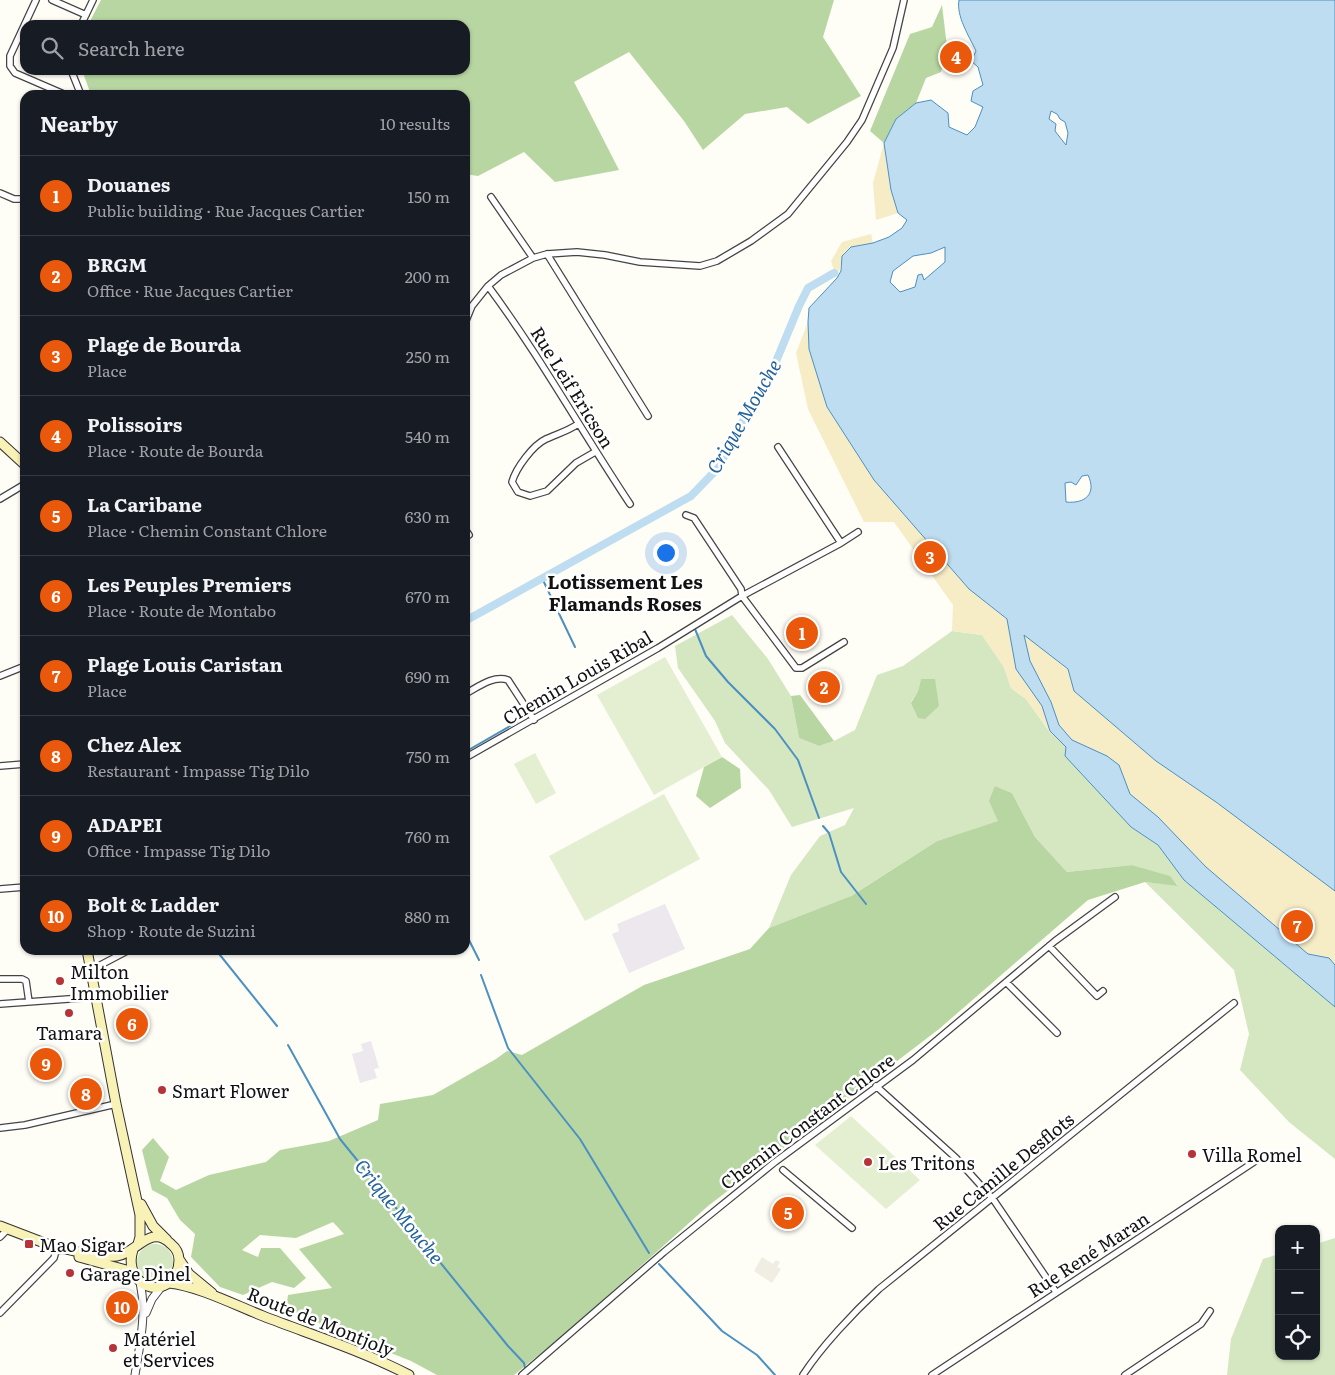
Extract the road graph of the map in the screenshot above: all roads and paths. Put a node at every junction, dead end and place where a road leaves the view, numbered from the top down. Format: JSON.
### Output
{"nodes":[{"id":1,"x":36,"y":0,"type":"edge"},
{"id":2,"x":52,"y":0,"type":"edge"},
{"id":3,"x":93,"y":0,"type":"edge"},
{"id":4,"x":904,"y":0,"type":"edge"},
{"id":5,"x":86,"y":15,"type":"junction"},
{"id":6,"x":27,"y":20,"type":"edge"},
{"id":7,"x":84,"y":20,"type":"edge"},
{"id":8,"x":20,"y":34,"type":"edge"},
{"id":9,"x":73,"y":75,"type":"edge"},
{"id":10,"x":54,"y":90,"type":"edge"},
{"id":11,"x":79,"y":90,"type":"edge"},
{"id":12,"x":0,"y":193,"type":"edge"},
{"id":13,"x":491,"y":197,"type":"dead end"},
{"id":14,"x":20,"y":199,"type":"edge"},
{"id":15,"x":547,"y":254,"type":"junction"},
{"id":16,"x":533,"y":258,"type":"junction"},
{"id":17,"x":488,"y":286,"type":"junction"},
{"id":18,"x":470,"y":311,"type":"edge"},
{"id":19,"x":648,"y":416,"type":"dead end"},
{"id":20,"x":578,"y":424,"type":"junction"},
{"id":21,"x":0,"y":442,"type":"edge"},
{"id":22,"x":778,"y":447,"type":"dead end"},
{"id":23,"x":595,"y":452,"type":"junction"},
{"id":24,"x":13,"y":453,"type":"junction"},
{"id":25,"x":20,"y":460,"type":"edge"},
{"id":26,"x":20,"y":465,"type":"edge"},
{"id":27,"x":20,"y":487,"type":"edge"},
{"id":28,"x":0,"y":499,"type":"edge"},
{"id":29,"x":630,"y":504,"type":"dead end"},
{"id":30,"x":686,"y":515,"type":"dead end"},
{"id":31,"x":858,"y":532,"type":"dead end"},
{"id":32,"x":841,"y":543,"type":"junction"},
{"id":33,"x":742,"y":596,"type":"junction"},
{"id":34,"x":844,"y":642,"type":"dead end"},
{"id":35,"x":20,"y":668,"type":"edge"},
{"id":36,"x":0,"y":676,"type":"edge"},
{"id":37,"x":470,"y":691,"type":"edge"},
{"id":38,"x":534,"y":720,"type":"junction"},
{"id":39,"x":470,"y":755,"type":"edge"},
{"id":40,"x":20,"y":764,"type":"edge"},
{"id":41,"x":0,"y":766,"type":"edge"},
{"id":42,"x":20,"y":887,"type":"edge"},
{"id":43,"x":0,"y":889,"type":"edge"},
{"id":44,"x":1115,"y":897,"type":"dead end"},
{"id":45,"x":1049,"y":946,"type":"junction"},
{"id":46,"x":88,"y":955,"type":"edge"},
{"id":47,"x":120,"y":955,"type":"edge"},
{"id":48,"x":91,"y":970,"type":"junction"},
{"id":49,"x":0,"y":979,"type":"edge"},
{"id":50,"x":1006,"y":982,"type":"junction"},
{"id":51,"x":1103,"y":991,"type":"dead end"},
{"id":52,"x":96,"y":997,"type":"junction"},
{"id":53,"x":29,"y":1002,"type":"junction"},
{"id":54,"x":1234,"y":1003,"type":"dead end"},
{"id":55,"x":0,"y":1004,"type":"edge"},
{"id":56,"x":1057,"y":1033,"type":"dead end"},
{"id":57,"x":876,"y":1086,"type":"junction"},
{"id":58,"x":116,"y":1104,"type":"junction"},
{"id":59,"x":0,"y":1128,"type":"edge"},
{"id":60,"x":1260,"y":1158,"type":"dead end"},
{"id":61,"x":782,"y":1170,"type":"dead end"},
{"id":62,"x":135,"y":1192,"type":"junction"},
{"id":63,"x":993,"y":1199,"type":"junction"},
{"id":64,"x":4,"y":1228,"type":"edge"},
{"id":65,"x":852,"y":1228,"type":"dead end"},
{"id":66,"x":0,"y":1237,"type":"edge"},
{"id":67,"x":168,"y":1241,"type":"junction"},
{"id":68,"x":57,"y":1247,"type":"junction"},
{"id":69,"x":136,"y":1247,"type":"junction"},
{"id":70,"x":179,"y":1259,"type":"junction"},
{"id":71,"x":137,"y":1279,"type":"junction"},
{"id":72,"x":165,"y":1284,"type":"junction"},
{"id":73,"x":1056,"y":1292,"type":"junction"},
{"id":74,"x":220,"y":1299,"type":"junction"},
{"id":75,"x":1210,"y":1311,"type":"dead end"},
{"id":76,"x":0,"y":1313,"type":"edge"},
{"id":77,"x":144,"y":1321,"type":"junction"},
{"id":78,"x":135,"y":1375,"type":"edge"},
{"id":79,"x":409,"y":1375,"type":"edge"},
{"id":80,"x":522,"y":1375,"type":"edge"},
{"id":81,"x":803,"y":1375,"type":"edge"},
{"id":82,"x":932,"y":1375,"type":"edge"},
{"id":83,"x":1125,"y":1375,"type":"edge"}],
"edges":[{"from":1,"to":6,"type":"street"},
{"from":2,"to":5,"type":"street"},
{"from":3,"to":5,"type":"street"},
{"from":4,"to":15,"type":"street"},
{"from":5,"to":7,"type":"street"},
{"from":8,"to":10,"type":"street"},
{"from":9,"to":11,"type":"street"},
{"from":12,"to":14,"type":"street"},
{"from":13,"to":16,"type":"street"},
{"from":15,"to":16,"type":"street"},
{"from":15,"to":19,"type":"street"},
{"from":16,"to":17,"type":"street"},
{"from":17,"to":18,"type":"street"},
{"from":17,"to":20,"type":"street","name":"Rue Leif Ericson"},
{"from":20,"to":23,"type":"street","name":"Rue Leif Ericson"},
{"from":20,"to":23,"type":"street"},
{"from":21,"to":24,"type":"main road"},
{"from":22,"to":32,"type":"street"},
{"from":23,"to":29,"type":"street","name":"Rue Leif Ericson"},
{"from":24,"to":25,"type":"main road"},
{"from":24,"to":26,"type":"main road"},
{"from":27,"to":28,"type":"street"},
{"from":30,"to":33,"type":"street"},
{"from":31,"to":32,"type":"street","name":"Chemin Louis Ribal"},
{"from":32,"to":33,"type":"street","name":"Chemin Louis Ribal"},
{"from":33,"to":34,"type":"street"},
{"from":33,"to":38,"type":"street","name":"Chemin Louis Ribal"},
{"from":35,"to":36,"type":"street"},
{"from":37,"to":38,"type":"street"},
{"from":38,"to":39,"type":"street","name":"Chemin Louis Ribal"},
{"from":40,"to":41,"type":"street"},
{"from":42,"to":43,"type":"street"},
{"from":44,"to":45,"type":"street","name":"Chemin Constant Chlore"},
{"from":45,"to":50,"type":"street","name":"Chemin Constant Chlore"},
{"from":45,"to":51,"type":"street"},
{"from":46,"to":48,"type":"main road"},
{"from":47,"to":48,"type":"street"},
{"from":48,"to":52,"type":"main road"},
{"from":49,"to":53,"type":"street"},
{"from":50,"to":56,"type":"street"},
{"from":50,"to":57,"type":"street","name":"Chemin Constant Chlore"},
{"from":52,"to":53,"type":"street"},
{"from":52,"to":58,"type":"main road"},
{"from":53,"to":55,"type":"street"},
{"from":54,"to":63,"type":"street","name":"Rue Camille Desflots"},
{"from":57,"to":63,"type":"street"},
{"from":57,"to":80,"type":"street","name":"Chemin Constant Chlore"},
{"from":58,"to":59,"type":"street"},
{"from":58,"to":62,"type":"main road"},
{"from":60,"to":73,"type":"street","name":"Rue René Maran"},
{"from":61,"to":65,"type":"street"},
{"from":62,"to":67,"type":"main road"},
{"from":62,"to":69,"type":"main road"},
{"from":63,"to":73,"type":"street"},
{"from":63,"to":81,"type":"street","name":"Rue Camille Desflots"},
{"from":64,"to":66,"type":"street"},
{"from":64,"to":68,"type":"main road"},
{"from":67,"to":69,"type":"main road"},
{"from":67,"to":70,"type":"main road"},
{"from":68,"to":69,"type":"main road"},
{"from":68,"to":71,"type":"main road"},
{"from":68,"to":76,"type":"street"},
{"from":69,"to":71,"type":"main road"},
{"from":70,"to":72,"type":"main road"},
{"from":70,"to":74,"type":"main road","name":"Route de Montjoly"},
{"from":71,"to":72,"type":"main road"},
{"from":71,"to":77,"type":"street"},
{"from":72,"to":74,"type":"main road","name":"Route de Montjoly"},
{"from":72,"to":77,"type":"street"},
{"from":73,"to":82,"type":"street","name":"Rue René Maran"},
{"from":74,"to":79,"type":"main road","name":"Route de Montjoly"},
{"from":75,"to":83,"type":"street"},
{"from":77,"to":78,"type":"street"}]}
